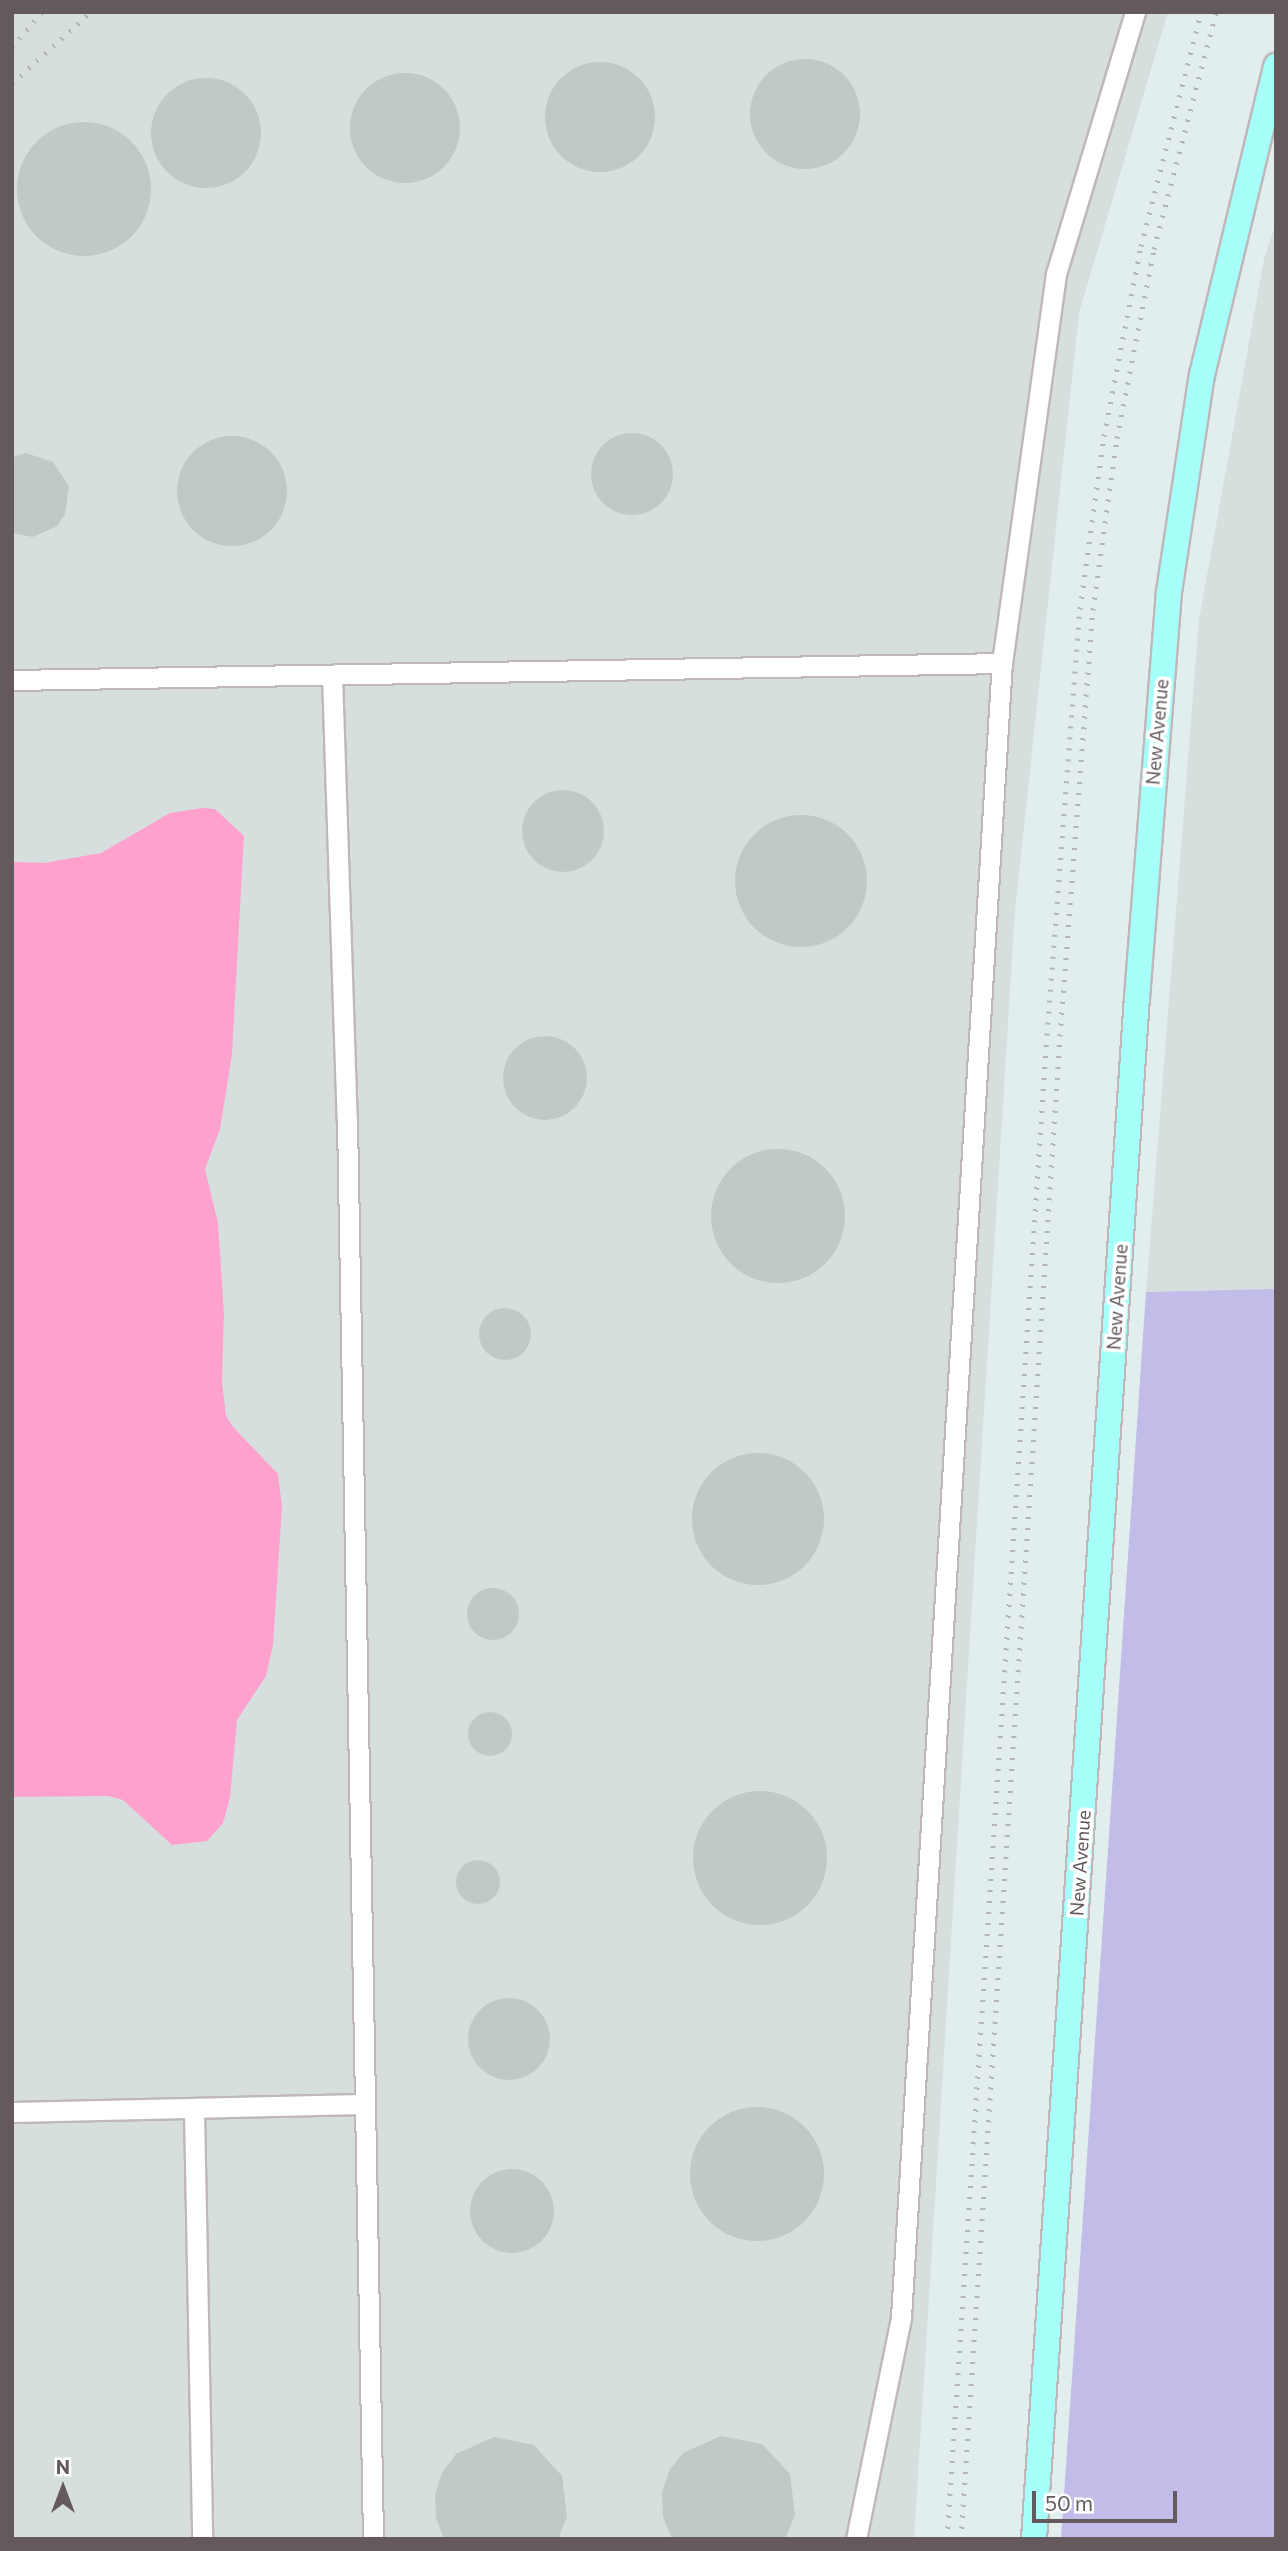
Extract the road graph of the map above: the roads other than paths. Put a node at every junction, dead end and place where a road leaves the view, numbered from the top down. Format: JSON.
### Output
{"nodes":[{"id":1,"x":1135,"y":12,"type":"edge"},
{"id":2,"x":1276,"y":66,"type":"edge"},
{"id":3,"x":1002,"y":663,"type":"junction"},
{"id":4,"x":332,"y":675,"type":"junction"},
{"id":5,"x":12,"y":680,"type":"edge"},
{"id":6,"x":363,"y":2104,"type":"junction"},
{"id":7,"x":194,"y":2110,"type":"junction"},
{"id":8,"x":12,"y":2112,"type":"edge"},
{"id":9,"x":202,"y":2539,"type":"edge"},
{"id":10,"x":373,"y":2539,"type":"edge"},
{"id":11,"x":856,"y":2539,"type":"edge"},
{"id":12,"x":1034,"y":2539,"type":"edge"}],
"edges":[{"from":1,"to":3,"type":"lane"},
{"from":2,"to":12,"type":"main road","name":"New Avenue"},
{"from":3,"to":4,"type":"lane"},
{"from":3,"to":11,"type":"lane"},
{"from":4,"to":5,"type":"lane"},
{"from":4,"to":6,"type":"lane"},
{"from":6,"to":7,"type":"lane"},
{"from":6,"to":10,"type":"lane"},
{"from":7,"to":8,"type":"lane"},
{"from":7,"to":9,"type":"lane"}]}
